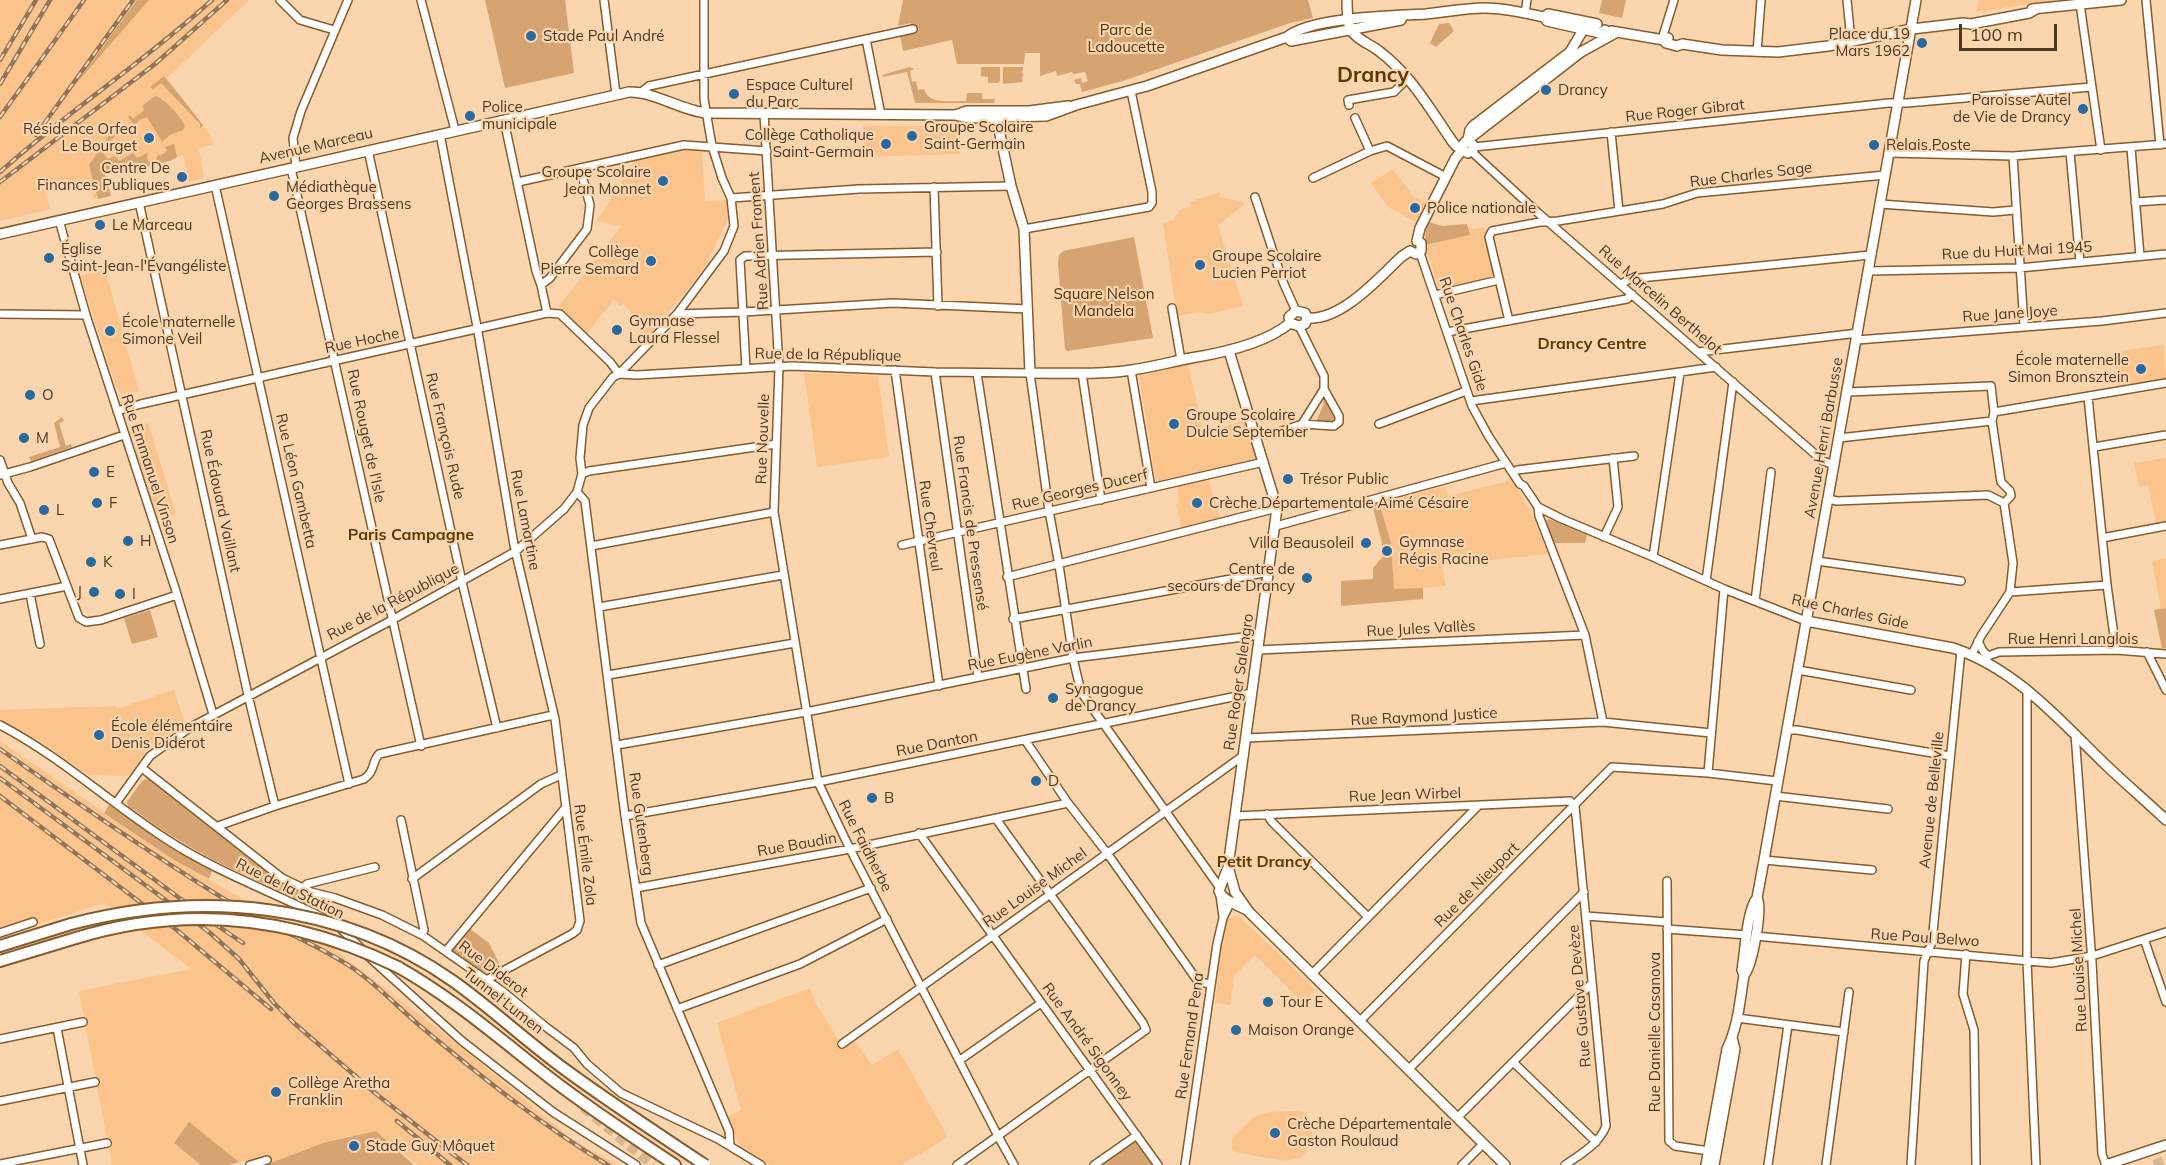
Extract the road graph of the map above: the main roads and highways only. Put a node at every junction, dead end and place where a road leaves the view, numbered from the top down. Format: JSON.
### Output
{"nodes":[{"id":1,"x":1347,"y":0,"type":"edge"},
{"id":2,"x":1916,"y":0,"type":"edge"},
{"id":3,"x":2121,"y":0,"type":"edge"},
{"id":4,"x":1544,"y":17,"type":"junction"},
{"id":5,"x":1575,"y":19,"type":"junction"},
{"id":6,"x":1350,"y":24,"type":"junction"},
{"id":7,"x":1596,"y":24,"type":"junction"},
{"id":8,"x":1565,"y":26,"type":"junction"},
{"id":9,"x":1912,"y":29,"type":"junction"},
{"id":10,"x":1583,"y":30,"type":"junction"},
{"id":11,"x":1605,"y":30,"type":"junction"},
{"id":12,"x":1617,"y":32,"type":"junction"},
{"id":13,"x":1574,"y":44,"type":"junction"},
{"id":14,"x":1581,"y":52,"type":"junction"},
{"id":15,"x":994,"y":115,"type":"junction"},
{"id":16,"x":1467,"y":147,"type":"junction"},
{"id":17,"x":0,"y":234,"type":"edge"},
{"id":18,"x":1307,"y":318,"type":"junction"},
{"id":19,"x":1295,"y":325,"type":"junction"},
{"id":20,"x":1242,"y":346,"type":"junction"},
{"id":21,"x":1229,"y":351,"type":"junction"},
{"id":22,"x":1233,"y":364,"type":"junction"},
{"id":23,"x":1806,"y":621,"type":"junction"},
{"id":24,"x":2166,"y":820,"type":"edge"},
{"id":25,"x":1224,"y":886,"type":"junction"},
{"id":26,"x":1233,"y":897,"type":"junction"},
{"id":27,"x":0,"y":946,"type":"edge"},
{"id":28,"x":0,"y":961,"type":"edge"},
{"id":29,"x":1732,"y":1038,"type":"junction"},
{"id":30,"x":2166,"y":1145,"type":"edge"},
{"id":31,"x":675,"y":1165,"type":"edge"},
{"id":32,"x":705,"y":1165,"type":"edge"},
{"id":33,"x":1505,"y":1165,"type":"edge"},
{"id":34,"x":1706,"y":1165,"type":"edge"},
{"id":35,"x":1714,"y":1165,"type":"edge"},
{"id":36,"x":2106,"y":1165,"type":"edge"}],
"edges":[{"from":1,"to":6,"type":"main road"},
{"from":2,"to":9,"type":"main road","name":"Avenue Henri Barbusse"},
{"from":3,"to":9,"type":"main road"},
{"from":4,"to":5,"type":"main road"},
{"from":4,"to":6,"type":"main road"},
{"from":4,"to":8,"type":"main road"},
{"from":5,"to":7,"type":"main road"},
{"from":5,"to":10,"type":"main road"},
{"from":6,"to":15,"type":"main road"},
{"from":6,"to":16,"type":"main road"},
{"from":7,"to":10,"type":"main road"},
{"from":7,"to":11,"type":"main road"},
{"from":8,"to":10,"type":"main road"},
{"from":8,"to":13,"type":"main road"},
{"from":9,"to":12,"type":"main road"},
{"from":9,"to":23,"type":"main road","name":"Avenue Henri Barbusse"},
{"from":10,"to":11,"type":"main road"},
{"from":10,"to":13,"type":"main road"},
{"from":10,"to":14,"type":"main road"},
{"from":11,"to":12,"type":"main road"},
{"from":12,"to":14,"type":"main road"},
{"from":13,"to":16,"type":"main road"},
{"from":14,"to":16,"type":"main road"},
{"from":15,"to":17,"type":"main road","name":"Avenue Marceau"},
{"from":15,"to":21,"type":"main road","name":"Rue de la République"},
{"from":16,"to":18,"type":"main road"},
{"from":18,"to":19,"type":"main road"},
{"from":18,"to":19,"type":"main road"},
{"from":19,"to":20,"type":"main road","name":"Rue de la République"},
{"from":20,"to":21,"type":"main road","name":"Rue de la République"},
{"from":20,"to":22,"type":"main road"},
{"from":21,"to":22,"type":"main road","name":"Rue Roger Salengro"},
{"from":22,"to":25,"type":"main road","name":"Rue Roger Salengro"},
{"from":23,"to":24,"type":"main road","name":"Rue Charles Gide"},
{"from":23,"to":29,"type":"main road","name":"Avenue Henri Barbusse"},
{"from":25,"to":26,"type":"main road"},
{"from":25,"to":26,"type":"main road"},
{"from":26,"to":33,"type":"main road"},
{"from":27,"to":32,"type":"highway","name":"Tunnel Lumen","bridge":true},
{"from":28,"to":31,"type":"highway","name":"Tunnel Lumen","bridge":true},
{"from":29,"to":34,"type":"main road"},
{"from":29,"to":35,"type":"main road"},
{"from":30,"to":36,"type":"main road"}]}
